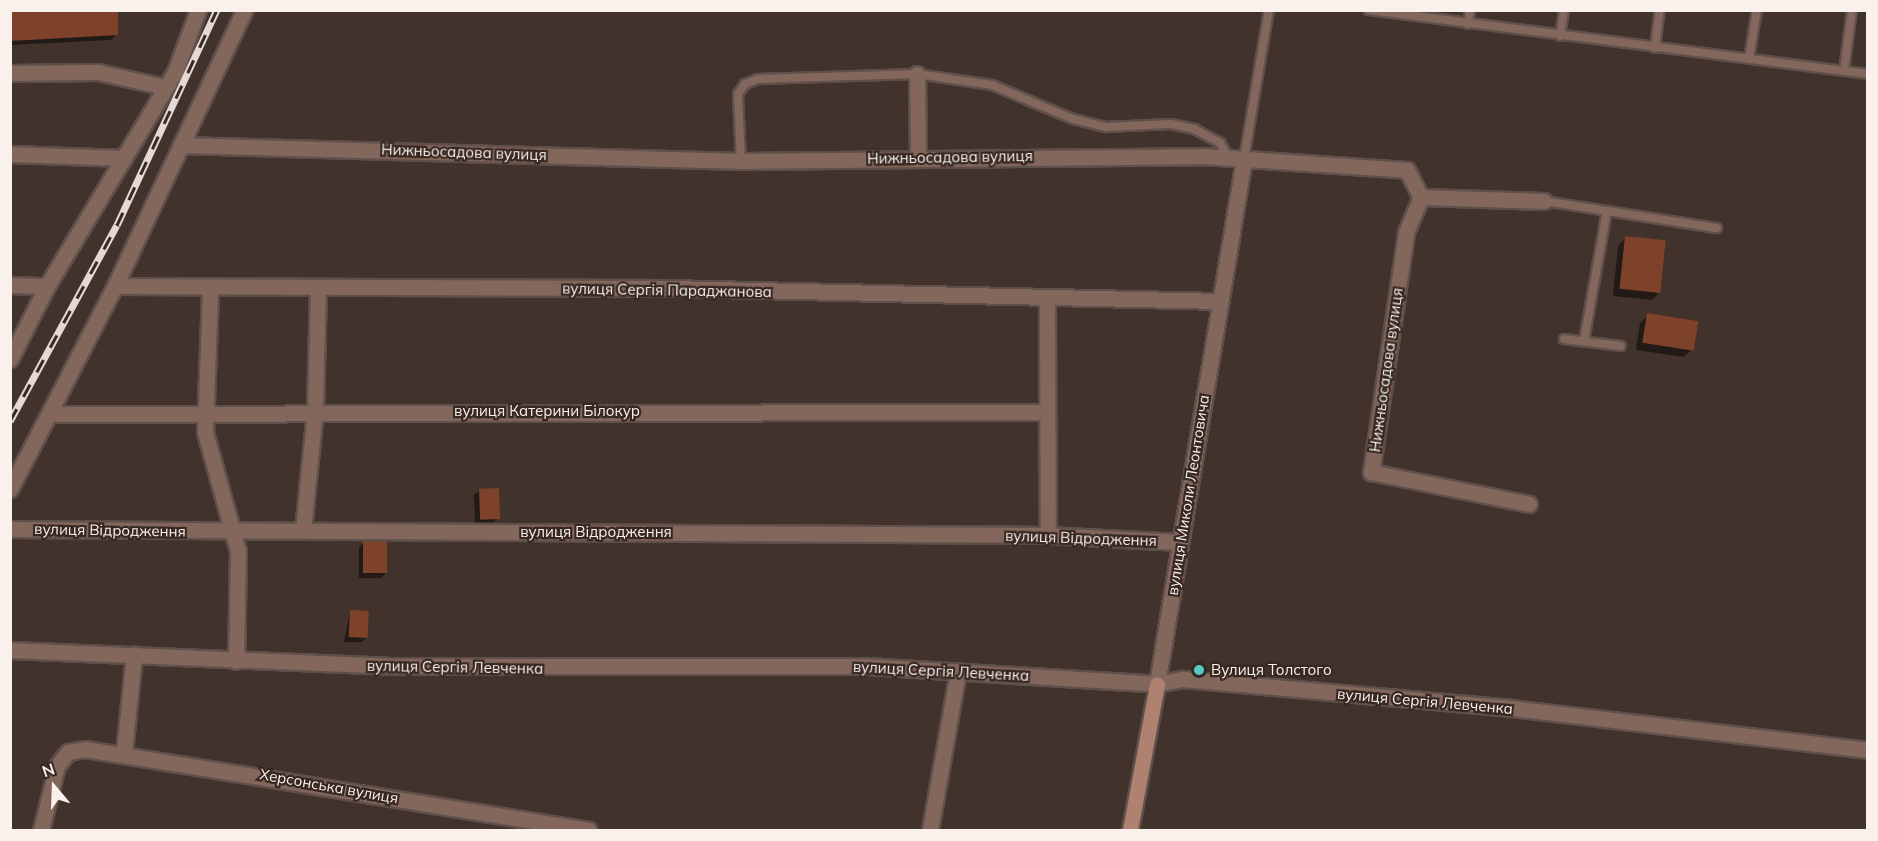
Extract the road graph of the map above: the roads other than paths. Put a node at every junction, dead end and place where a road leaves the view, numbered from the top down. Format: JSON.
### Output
{"nodes":[{"id":1,"x":198,"y":10,"type":"edge"},
{"id":2,"x":244,"y":10,"type":"edge"},
{"id":3,"x":1269,"y":10,"type":"edge"},
{"id":4,"x":1369,"y":10,"type":"edge"},
{"id":5,"x":1470,"y":10,"type":"edge"},
{"id":6,"x":1564,"y":10,"type":"edge"},
{"id":7,"x":1660,"y":10,"type":"edge"},
{"id":8,"x":1757,"y":10,"type":"edge"},
{"id":9,"x":1852,"y":10,"type":"edge"},
{"id":10,"x":1468,"y":24,"type":"junction"},
{"id":11,"x":1560,"y":36,"type":"junction"},
{"id":12,"x":1655,"y":48,"type":"junction"},
{"id":13,"x":1749,"y":58,"type":"junction"},
{"id":14,"x":1844,"y":71,"type":"junction"},
{"id":15,"x":10,"y":73,"type":"edge"},
{"id":16,"x":917,"y":74,"type":"junction"},
{"id":17,"x":1868,"y":74,"type":"edge"},
{"id":18,"x":165,"y":87,"type":"junction"},
{"id":19,"x":181,"y":145,"type":"junction"},
{"id":20,"x":10,"y":154,"type":"edge"},
{"id":21,"x":918,"y":157,"type":"junction"},
{"id":22,"x":124,"y":158,"type":"junction"},
{"id":23,"x":1237,"y":159,"type":"junction"},
{"id":24,"x":741,"y":161,"type":"junction"},
{"id":25,"x":1421,"y":197,"type":"junction"},
{"id":26,"x":1544,"y":201,"type":"joint"},
{"id":27,"x":1607,"y":211,"type":"junction"},
{"id":28,"x":1717,"y":228,"type":"dead end"},
{"id":29,"x":10,"y":285,"type":"edge"},
{"id":30,"x":47,"y":286,"type":"junction"},
{"id":31,"x":115,"y":286,"type":"junction"},
{"id":32,"x":210,"y":290,"type":"junction"},
{"id":33,"x":318,"y":290,"type":"junction"},
{"id":34,"x":1047,"y":297,"type":"junction"},
{"id":35,"x":1220,"y":301,"type":"junction"},
{"id":36,"x":1564,"y":339,"type":"dead end"},
{"id":37,"x":1584,"y":341,"type":"junction"},
{"id":38,"x":1621,"y":346,"type":"dead end"},
{"id":39,"x":10,"y":359,"type":"edge"},
{"id":40,"x":315,"y":410,"type":"junction"},
{"id":41,"x":1046,"y":412,"type":"junction"},
{"id":42,"x":49,"y":414,"type":"junction"},
{"id":43,"x":205,"y":417,"type":"junction"},
{"id":44,"x":10,"y":489,"type":"edge"},
{"id":45,"x":1529,"y":504,"type":"dead end"},
{"id":46,"x":10,"y":529,"type":"edge"},
{"id":47,"x":303,"y":530,"type":"junction"},
{"id":48,"x":234,"y":533,"type":"junction"},
{"id":49,"x":1048,"y":535,"type":"junction"},
{"id":50,"x":1180,"y":542,"type":"junction"},
{"id":51,"x":10,"y":650,"type":"edge"},
{"id":52,"x":134,"y":655,"type":"junction"},
{"id":53,"x":236,"y":661,"type":"junction"},
{"id":54,"x":958,"y":671,"type":"junction"},
{"id":55,"x":1157,"y":684,"type":"junction"},
{"id":56,"x":1868,"y":750,"type":"edge"},
{"id":57,"x":123,"y":752,"type":"junction"},
{"id":58,"x":41,"y":831,"type":"edge"},
{"id":59,"x":588,"y":831,"type":"edge"},
{"id":60,"x":930,"y":831,"type":"edge"},
{"id":61,"x":1130,"y":831,"type":"edge"}],
"edges":[{"from":1,"to":18,"type":"street"},
{"from":2,"to":19,"type":"street"},
{"from":3,"to":23,"type":"lane"},
{"from":4,"to":10,"type":"lane"},
{"from":5,"to":10,"type":"lane"},
{"from":6,"to":11,"type":"lane"},
{"from":7,"to":12,"type":"lane"},
{"from":8,"to":13,"type":"lane"},
{"from":9,"to":14,"type":"lane"},
{"from":10,"to":11,"type":"lane"},
{"from":11,"to":12,"type":"lane"},
{"from":12,"to":13,"type":"lane"},
{"from":13,"to":14,"type":"lane"},
{"from":14,"to":17,"type":"lane"},
{"from":15,"to":18,"type":"street"},
{"from":16,"to":21,"type":"street"},
{"from":16,"to":23,"type":"lane"},
{"from":16,"to":24,"type":"lane"},
{"from":18,"to":22,"type":"street"},
{"from":19,"to":24,"type":"street","name":"Нижньосадова вулиця"},
{"from":19,"to":31,"type":"street"},
{"from":20,"to":22,"type":"street"},
{"from":21,"to":23,"type":"street","name":"Нижньосадова вулиця"},
{"from":21,"to":24,"type":"street","name":"Нижньосадова вулиця"},
{"from":22,"to":30,"type":"street"},
{"from":23,"to":25,"type":"street","name":"Нижньосадова вулиця"},
{"from":23,"to":35,"type":"street","name":"вулиця Миколи Леонтовича"},
{"from":25,"to":26,"type":"street"},
{"from":25,"to":45,"type":"street","name":"Нижньосадова вулиця"},
{"from":26,"to":27,"type":"lane"},
{"from":27,"to":28,"type":"lane"},
{"from":27,"to":37,"type":"lane"},
{"from":29,"to":30,"type":"street"},
{"from":30,"to":39,"type":"street"},
{"from":31,"to":32,"type":"street","name":"вулиця Сергія Параджанова"},
{"from":31,"to":42,"type":"street"},
{"from":32,"to":33,"type":"street","name":"вулиця Сергія Параджанова"},
{"from":32,"to":43,"type":"street"},
{"from":33,"to":34,"type":"street","name":"вулиця Сергія Параджанова"},
{"from":33,"to":40,"type":"street"},
{"from":34,"to":35,"type":"street","name":"вулиця Сергія Параджанова"},
{"from":34,"to":41,"type":"street"},
{"from":35,"to":50,"type":"street","name":"вулиця Миколи Леонтовича"},
{"from":36,"to":37,"type":"lane"},
{"from":37,"to":38,"type":"lane"},
{"from":40,"to":41,"type":"street","name":"вулиця Катерини Білокур"},
{"from":40,"to":43,"type":"street","name":"вулиця Катерини Білокур"},
{"from":40,"to":47,"type":"street"},
{"from":41,"to":49,"type":"street"},
{"from":42,"to":43,"type":"street","name":"вулиця Катерини Білокур"},
{"from":42,"to":44,"type":"street"},
{"from":43,"to":48,"type":"street"},
{"from":46,"to":48,"type":"street","name":"вулиця Відродження"},
{"from":47,"to":48,"type":"street","name":"вулиця Відродження"},
{"from":47,"to":49,"type":"street","name":"вулиця Відродження"},
{"from":48,"to":53,"type":"street"},
{"from":49,"to":50,"type":"street","name":"вулиця Відродження"},
{"from":50,"to":55,"type":"street","name":"вулиця Миколи Леонтовича"},
{"from":51,"to":52,"type":"street","name":"вулиця Сергія Левченка"},
{"from":52,"to":53,"type":"street","name":"вулиця Сергія Левченка"},
{"from":52,"to":57,"type":"street"},
{"from":53,"to":54,"type":"street","name":"вулиця Сергія Левченка"},
{"from":54,"to":55,"type":"street","name":"вулиця Сергія Левченка"},
{"from":54,"to":60,"type":"street"},
{"from":55,"to":56,"type":"street","name":"вулиця Сергія Левченка"},
{"from":55,"to":61,"type":"street","name":"вулиця Миколи Леонтовича"},
{"from":57,"to":58,"type":"street","name":"Херсонська вулиця"},
{"from":57,"to":59,"type":"street","name":"Херсонська вулиця"}]}
